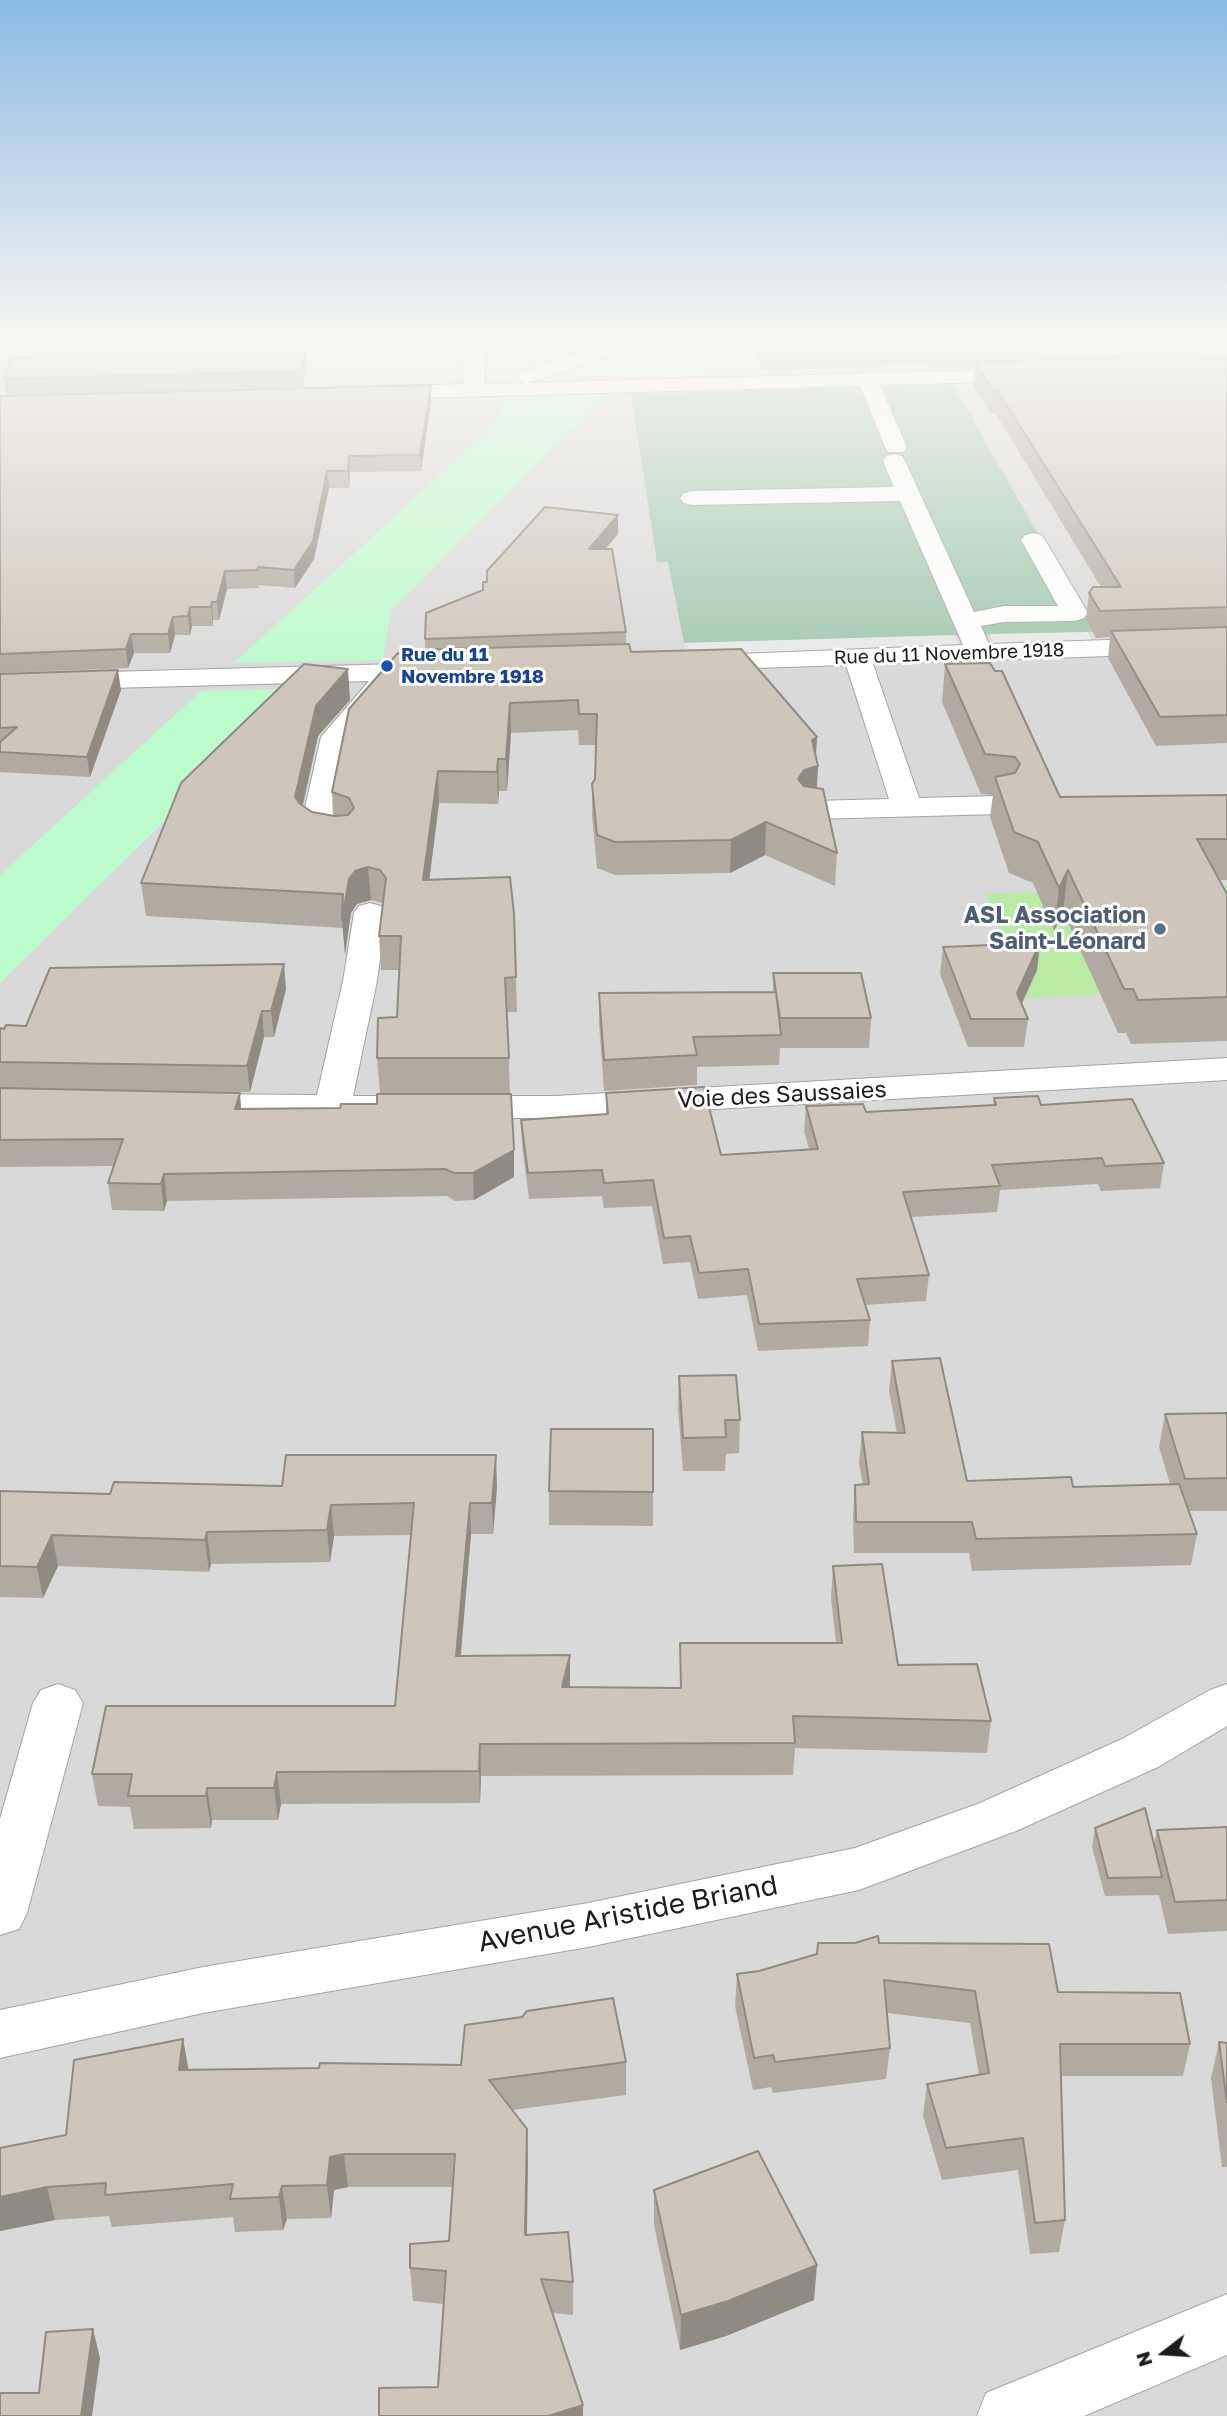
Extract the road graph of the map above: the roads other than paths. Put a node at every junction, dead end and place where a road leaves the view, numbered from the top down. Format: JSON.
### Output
{"nodes":[{"id":1,"x":904,"y":454,"type":"edge"},
{"id":2,"x":908,"y":494,"type":"junction"},
{"id":3,"x":692,"y":498,"type":"dead end"},
{"id":4,"x":1033,"y":540,"type":"dead end"},
{"id":5,"x":966,"y":621,"type":"junction"},
{"id":6,"x":1227,"y":644,"type":"edge"},
{"id":7,"x":980,"y":653,"type":"junction"},
{"id":8,"x":857,"y":657,"type":"junction"},
{"id":9,"x":667,"y":663,"type":"edge"},
{"id":10,"x":453,"y":670,"type":"edge"},
{"id":11,"x":392,"y":672,"type":"junction"},
{"id":12,"x":0,"y":683,"type":"edge"},
{"id":13,"x":999,"y":806,"type":"edge"},
{"id":14,"x":907,"y":808,"type":"junction"},
{"id":15,"x":814,"y":810,"type":"edge"},
{"id":16,"x":340,"y":839,"type":"edge"},
{"id":17,"x":370,"y":913,"type":"dead end"},
{"id":18,"x":1227,"y":1069,"type":"edge"},
{"id":19,"x":160,"y":1104,"type":"edge"},
{"id":20,"x":333,"y":1107,"type":"junction"},
{"id":21,"x":58,"y":1703,"type":"dead end"},
{"id":22,"x":1227,"y":1703,"type":"edge"},
{"id":23,"x":0,"y":1913,"type":"edge"},
{"id":24,"x":0,"y":2034,"type":"edge"},
{"id":25,"x":1227,"y":2324,"type":"edge"},
{"id":26,"x":1009,"y":2416,"type":"edge"}],
"edges":[{"from":1,"to":2,"type":"street"},
{"from":2,"to":3,"type":"street"},
{"from":2,"to":5,"type":"street"},
{"from":4,"to":5,"type":"street"},
{"from":5,"to":7,"type":"street"},
{"from":6,"to":7,"type":"street","name":"Rue du 11 Novembre 1918"},
{"from":7,"to":8,"type":"street","name":"Rue du 11 Novembre 1918"},
{"from":8,"to":9,"type":"street","name":"Rue du 11 Novembre 1918"},
{"from":8,"to":14,"type":"street"},
{"from":10,"to":11,"type":"street"},
{"from":11,"to":12,"type":"street"},
{"from":11,"to":16,"type":"street"},
{"from":13,"to":14,"type":"street"},
{"from":14,"to":15,"type":"street"},
{"from":17,"to":20,"type":"street"},
{"from":18,"to":20,"type":"street","name":"Voie des Saussaies"},
{"from":19,"to":20,"type":"street","name":"Voie des Saussaies"},
{"from":21,"to":23,"type":"street"},
{"from":22,"to":24,"type":"street","name":"Avenue Aristide Briand"},
{"from":25,"to":26,"type":"street"}]}
